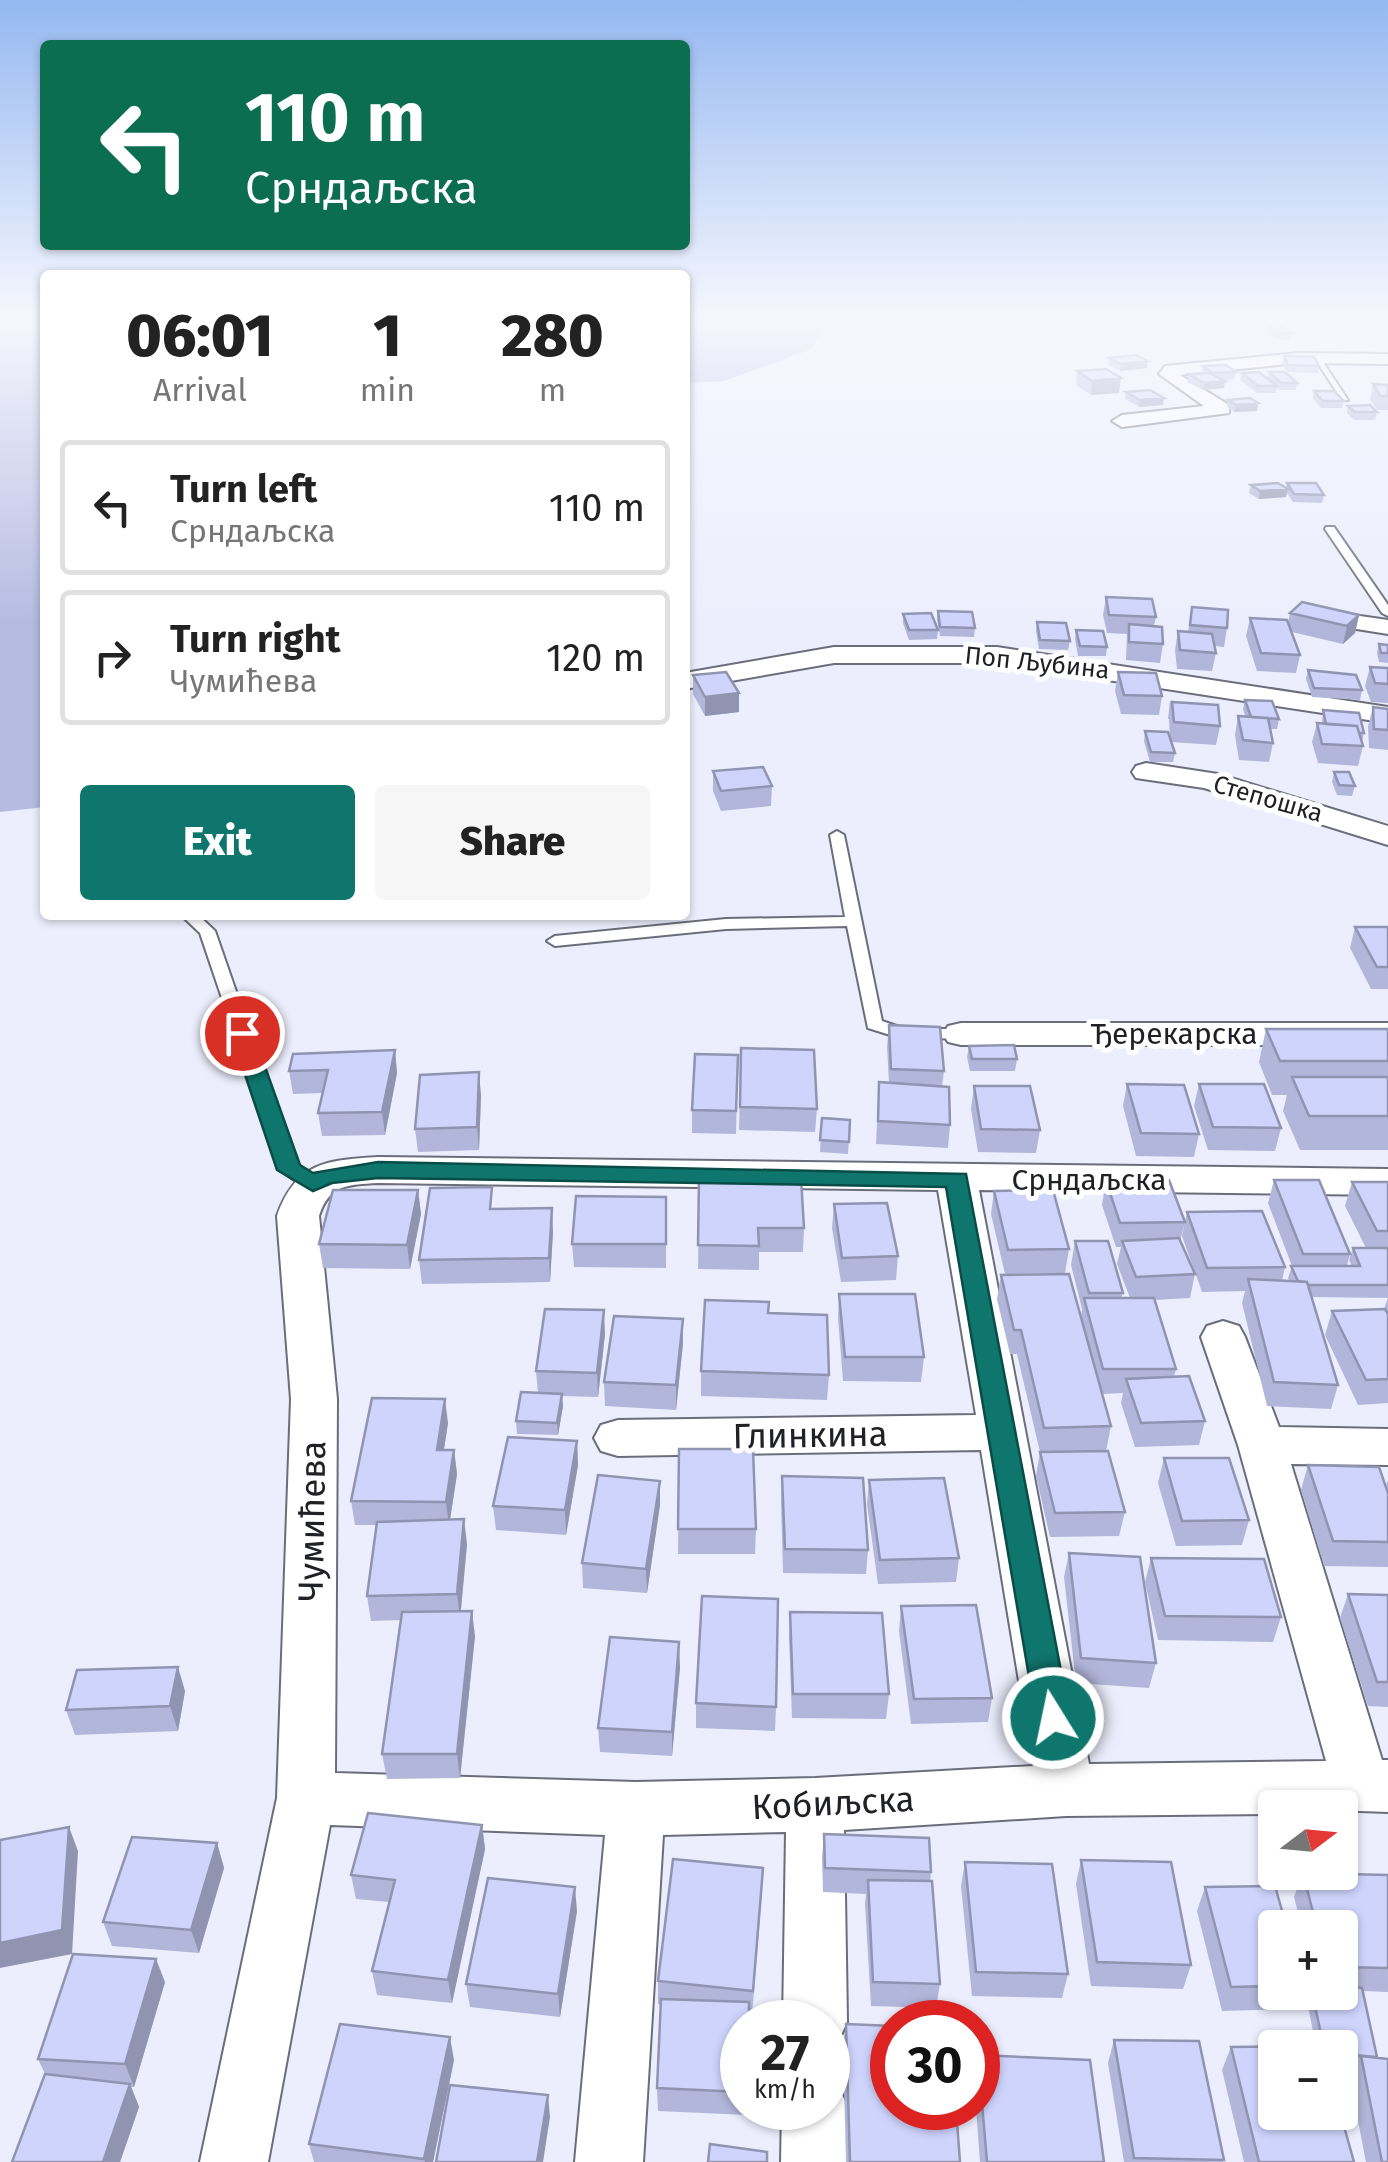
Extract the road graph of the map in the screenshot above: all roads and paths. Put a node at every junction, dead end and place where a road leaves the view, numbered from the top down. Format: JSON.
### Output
{"nodes":[{"id":1,"x":1330,"y":529,"type":"dead end"},
{"id":2,"x":1388,"y":612,"type":"edge"},
{"id":3,"x":1353,"y":622,"type":"edge"},
{"id":4,"x":1388,"y":627,"type":"edge"},
{"id":5,"x":690,"y":679,"type":"edge"},
{"id":6,"x":1388,"y":714,"type":"edge"},
{"id":7,"x":1146,"y":772,"type":"dead end"},
{"id":8,"x":837,"y":835,"type":"dead end"},
{"id":9,"x":1388,"y":836,"type":"edge"},
{"id":10,"x":195,"y":920,"type":"edge"},
{"id":11,"x":852,"y":921,"type":"junction"},
{"id":12,"x":555,"y":941,"type":"dead end"},
{"id":13,"x":961,"y":1034,"type":"joint"},
{"id":14,"x":1388,"y":1034,"type":"edge"},
{"id":15,"x":957,"y":1180,"type":"junction"},
{"id":16,"x":1388,"y":1182,"type":"edge"},
{"id":17,"x":313,"y":1184,"type":"junction"},
{"id":18,"x":1223,"y":1337,"type":"dead end"},
{"id":19,"x":1002,"y":1432,"type":"junction"},
{"id":20,"x":618,"y":1438,"type":"dead end"},
{"id":21,"x":1262,"y":1445,"type":"junction"},
{"id":22,"x":1388,"y":1447,"type":"edge"},
{"id":23,"x":1374,"y":1786,"type":"edge"},
{"id":24,"x":1066,"y":1790,"type":"junction"},
{"id":25,"x":306,"y":1798,"type":"junction"},
{"id":26,"x":814,"y":1806,"type":"junction"},
{"id":27,"x":636,"y":1809,"type":"junction"},
{"id":28,"x":815,"y":2000,"type":"edge"},
{"id":29,"x":815,"y":2130,"type":"edge"},
{"id":30,"x":234,"y":2162,"type":"edge"},
{"id":31,"x":608,"y":2162,"type":"edge"},
{"id":32,"x":815,"y":2162,"type":"edge"}],
"edges":[{"from":1,"to":2,"type":"lane"},
{"from":3,"to":4,"type":"street"},
{"from":5,"to":6,"type":"street","name":"Поп Љубина"},
{"from":7,"to":9,"type":"street","name":"Степошка"},
{"from":8,"to":11,"type":"lane"},
{"from":10,"to":17,"type":"lane"},
{"from":11,"to":12,"type":"lane"},
{"from":11,"to":13,"type":"lane"},
{"from":13,"to":14,"type":"street","name":"Ђерекарска"},
{"from":15,"to":16,"type":"street","name":"Срндаљска"},
{"from":15,"to":17,"type":"street","name":"Срндаљска"},
{"from":15,"to":19,"type":"street"},
{"from":17,"to":25,"type":"street","name":"Чумићева"},
{"from":18,"to":21,"type":"street","name":"Кобиљска"},
{"from":19,"to":20,"type":"street","name":"Глинкина"},
{"from":19,"to":24,"type":"street"},
{"from":21,"to":22,"type":"street"},
{"from":21,"to":23,"type":"street","name":"Кобиљска"},
{"from":23,"to":24,"type":"street","name":"Кобиљска"},
{"from":24,"to":26,"type":"street","name":"Кобиљска"},
{"from":25,"to":27,"type":"street","name":"Кобиљска"},
{"from":25,"to":30,"type":"street","name":"Чумићева"},
{"from":26,"to":27,"type":"street","name":"Кобиљска"},
{"from":26,"to":28,"type":"street"},
{"from":27,"to":31,"type":"street"},
{"from":29,"to":32,"type":"street"}]}
